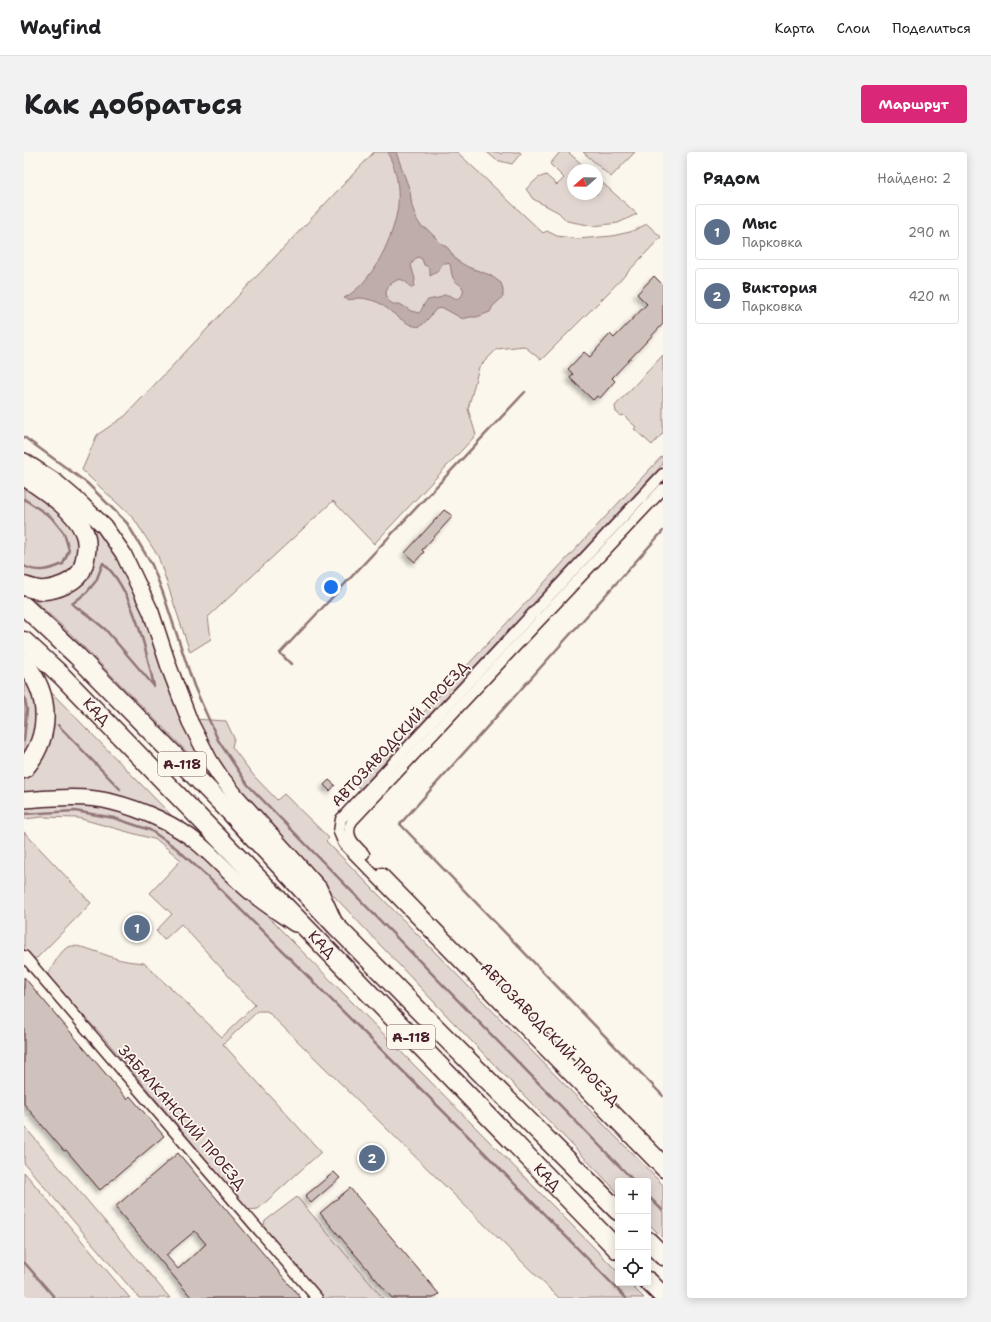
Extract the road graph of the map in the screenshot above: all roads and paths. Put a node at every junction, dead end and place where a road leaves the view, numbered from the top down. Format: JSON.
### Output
{"nodes":[{"id":1,"x":24,"y":461,"type":"edge"},
{"id":2,"x":663,"y":474,"type":"edge"},
{"id":3,"x":24,"y":476,"type":"edge"},
{"id":4,"x":663,"y":489,"type":"edge"},
{"id":5,"x":24,"y":586,"type":"edge"},
{"id":6,"x":24,"y":606,"type":"edge"},
{"id":7,"x":24,"y":641,"type":"edge"},
{"id":8,"x":24,"y":663,"type":"edge"},
{"id":9,"x":24,"y":770,"type":"edge"},
{"id":10,"x":24,"y":800,"type":"edge"},
{"id":11,"x":336,"y":926,"type":"junction"},
{"id":12,"x":317,"y":940,"type":"junction"},
{"id":13,"x":24,"y":956,"type":"edge"},
{"id":14,"x":663,"y":1160,"type":"edge"},
{"id":15,"x":663,"y":1172,"type":"edge"},
{"id":16,"x":615,"y":1208,"type":"edge"},
{"id":17,"x":651,"y":1244,"type":"edge"},
{"id":18,"x":615,"y":1247,"type":"edge"},
{"id":19,"x":663,"y":1256,"type":"edge"},
{"id":20,"x":651,"y":1284,"type":"edge"},
{"id":21,"x":663,"y":1296,"type":"edge"},
{"id":22,"x":317,"y":1298,"type":"edge"}],
"edges":[{"from":1,"to":11,"type":"main road"},
{"from":2,"to":15,"type":"street","name":"АВТОЗАВОДСКИЙ ПРОЕЗД"},
{"from":3,"to":5,"type":"highway"},
{"from":4,"to":14,"type":"street","name":"АВТОЗАВОДСКИЙ ПРОЕЗД"},
{"from":6,"to":11,"type":"highway","name":"КАД","number":"А-118"},
{"from":7,"to":12,"type":"highway","name":"КАД","number":"А-118"},
{"from":8,"to":9,"type":"highway"},
{"from":10,"to":12,"type":"main road"},
{"from":11,"to":16,"type":"highway","name":"КАД","number":"А-118"},
{"from":12,"to":18,"type":"highway","name":"КАД","number":"А-118"},
{"from":13,"to":22,"type":"street","name":"ЗАБАЛКАНСКИЙ ПРОЕЗД"},
{"from":17,"to":19,"type":"highway"},
{"from":20,"to":21,"type":"highway"}]}
